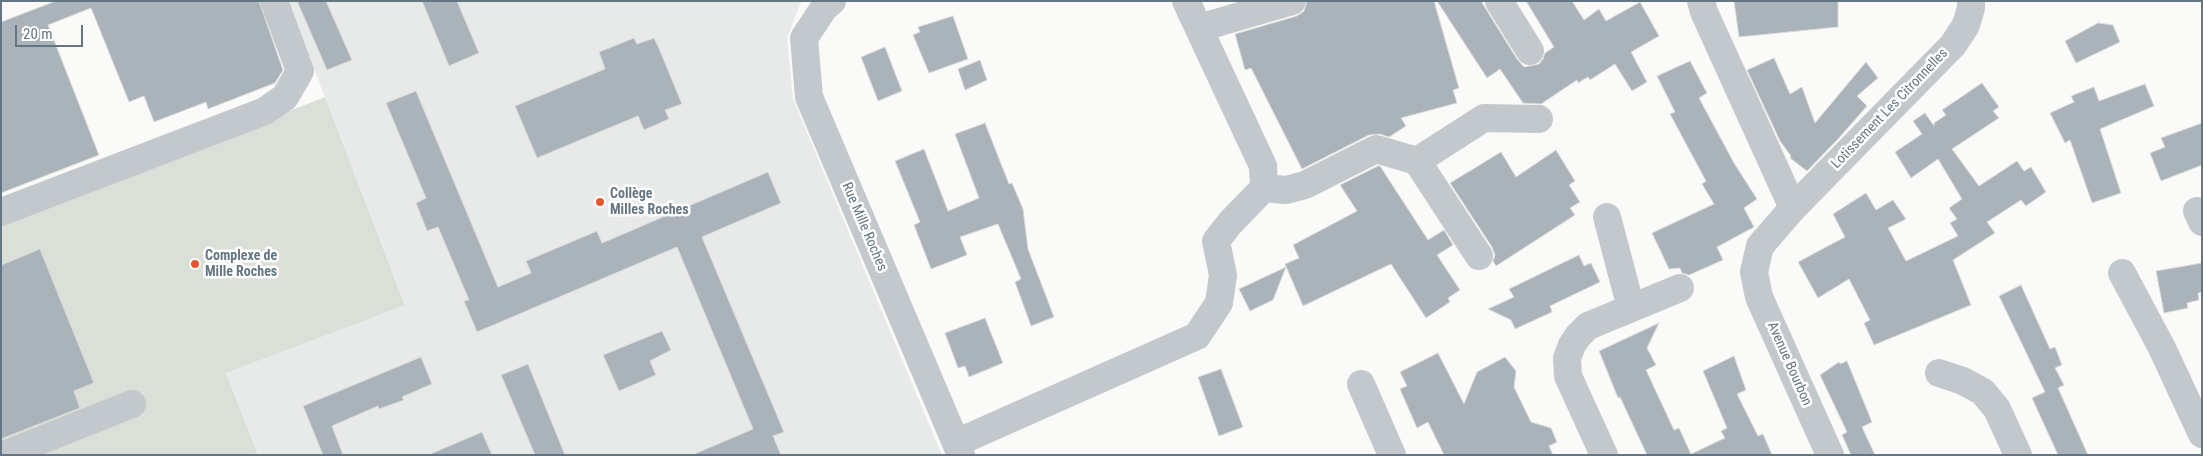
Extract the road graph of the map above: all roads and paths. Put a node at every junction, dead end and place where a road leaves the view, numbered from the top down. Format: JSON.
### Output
{"nodes":[{"id":1,"x":274,"y":1,"type":"edge"},
{"id":2,"x":832,"y":1,"type":"edge"},
{"id":3,"x":1186,"y":1,"type":"edge"},
{"id":4,"x":1292,"y":1,"type":"edge"},
{"id":5,"x":1498,"y":1,"type":"edge"},
{"id":6,"x":1701,"y":1,"type":"edge"},
{"id":7,"x":1971,"y":1,"type":"edge"},
{"id":8,"x":1199,"y":28,"type":"junction"},
{"id":9,"x":1530,"y":51,"type":"dead end"},
{"id":10,"x":1539,"y":120,"type":"dead end"},
{"id":11,"x":1417,"y":161,"type":"junction"},
{"id":12,"x":1264,"y":188,"type":"junction"},
{"id":13,"x":1793,"y":208,"type":"junction"},
{"id":14,"x":1,"y":212,"type":"edge"},
{"id":15,"x":1607,"y":217,"type":"dead end"},
{"id":16,"x":1479,"y":256,"type":"dead end"},
{"id":17,"x":1754,"y":272,"type":"joint"},
{"id":18,"x":2122,"y":273,"type":"dead end"},
{"id":19,"x":1680,"y":288,"type":"dead end"},
{"id":20,"x":1631,"y":308,"type":"junction"},
{"id":21,"x":1939,"y":373,"type":"dead end"},
{"id":22,"x":1360,"y":384,"type":"dead end"},
{"id":23,"x":132,"y":404,"type":"dead end"},
{"id":24,"x":2202,"y":434,"type":"edge"},
{"id":25,"x":958,"y":449,"type":"edge"},
{"id":26,"x":4,"y":455,"type":"edge"},
{"id":27,"x":1392,"y":455,"type":"edge"},
{"id":28,"x":1604,"y":455,"type":"edge"},
{"id":29,"x":1830,"y":455,"type":"edge"},
{"id":30,"x":2018,"y":455,"type":"edge"}],
"edges":[{"from":1,"to":14,"type":"street"},
{"from":2,"to":25,"type":"street","name":"Rue Mille Roches"},
{"from":3,"to":8,"type":"street"},
{"from":4,"to":8,"type":"street"},
{"from":5,"to":9,"type":"street"},
{"from":6,"to":13,"type":"street"},
{"from":7,"to":13,"type":"street","name":"Lotissement Les Citronnelles"},
{"from":8,"to":12,"type":"street"},
{"from":10,"to":11,"type":"street"},
{"from":11,"to":12,"type":"street"},
{"from":11,"to":16,"type":"street"},
{"from":12,"to":25,"type":"street"},
{"from":13,"to":17,"type":"street","name":"Lotissement Les Citronnelles"},
{"from":15,"to":20,"type":"street"},
{"from":17,"to":29,"type":"street","name":"Avenue Bourbon"},
{"from":18,"to":24,"type":"street"},
{"from":19,"to":20,"type":"street"},
{"from":20,"to":28,"type":"street"},
{"from":21,"to":30,"type":"street"},
{"from":22,"to":27,"type":"street"},
{"from":23,"to":26,"type":"street"}]}
